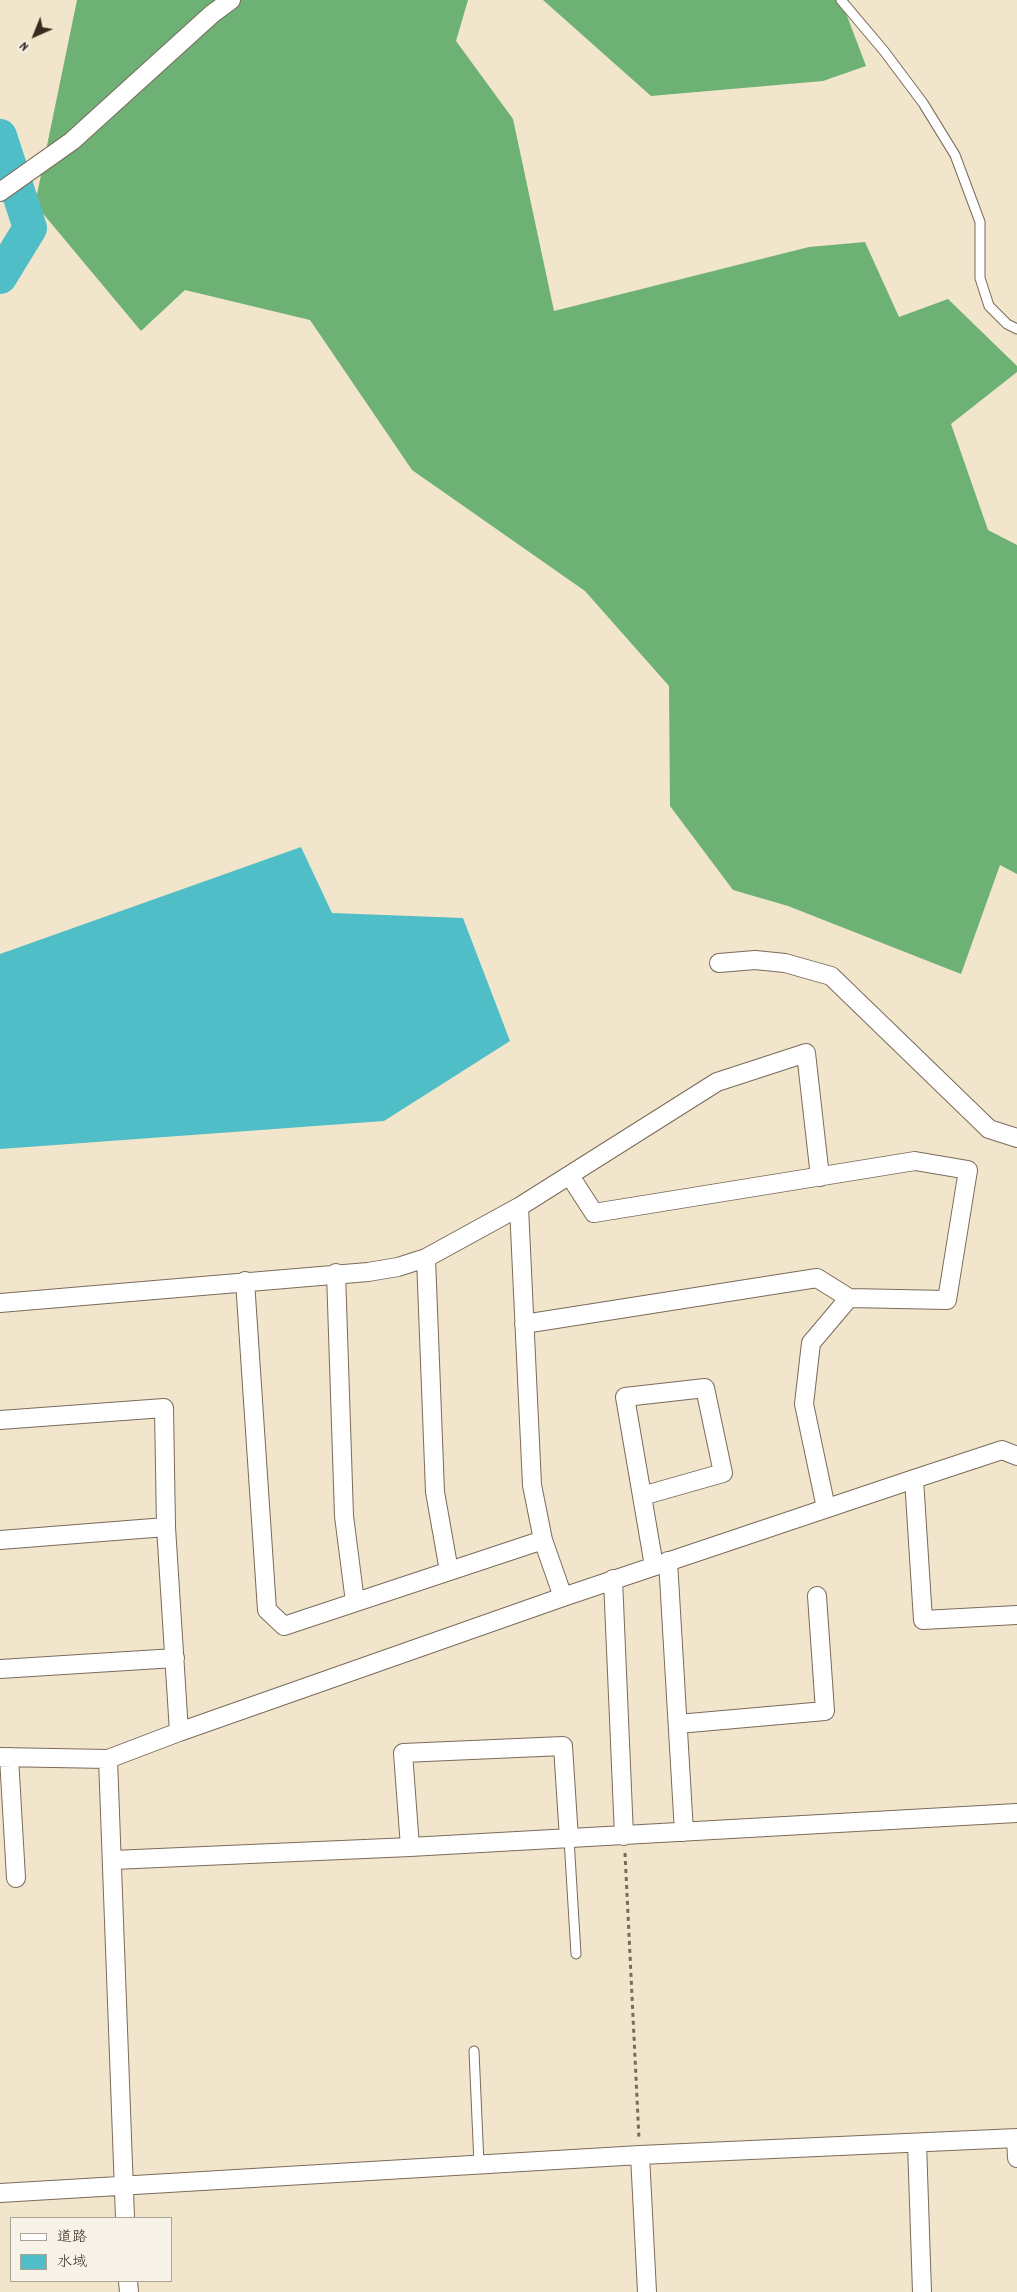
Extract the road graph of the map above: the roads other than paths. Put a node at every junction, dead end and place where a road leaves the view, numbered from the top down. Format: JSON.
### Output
{"nodes":[{"id":1,"x":231,"y":0,"type":"edge"},
{"id":2,"x":841,"y":0,"type":"edge"},
{"id":3,"x":0,"y":192,"type":"edge"},
{"id":4,"x":1017,"y":329,"type":"edge"},
{"id":5,"x":719,"y":963,"type":"dead end"},
{"id":6,"x":1017,"y":1138,"type":"edge"},
{"id":7,"x":570,"y":1176,"type":"junction"},
{"id":8,"x":820,"y":1176,"type":"junction"},
{"id":9,"x":519,"y":1207,"type":"junction"},
{"id":10,"x":426,"y":1258,"type":"junction"},
{"id":11,"x":336,"y":1273,"type":"junction"},
{"id":12,"x":244,"y":1281,"type":"junction"},
{"id":13,"x":848,"y":1298,"type":"junction"},
{"id":14,"x":0,"y":1302,"type":"edge"},
{"id":15,"x":524,"y":1324,"type":"junction"},
{"id":16,"x":0,"y":1420,"type":"edge"},
{"id":17,"x":1017,"y":1456,"type":"edge"},
{"id":18,"x":914,"y":1479,"type":"junction"},
{"id":19,"x":642,"y":1496,"type":"junction"},
{"id":20,"x":826,"y":1508,"type":"junction"},
{"id":21,"x":166,"y":1527,"type":"junction"},
{"id":22,"x":0,"y":1540,"type":"edge"},
{"id":23,"x":543,"y":1540,"type":"junction"},
{"id":24,"x":661,"y":1564,"type":"junction"},
{"id":25,"x":449,"y":1571,"type":"junction"},
{"id":26,"x":613,"y":1579,"type":"junction"},
{"id":27,"x":817,"y":1596,"type":"dead end"},
{"id":28,"x":563,"y":1597,"type":"junction"},
{"id":29,"x":355,"y":1602,"type":"junction"},
{"id":30,"x":1017,"y":1615,"type":"edge"},
{"id":31,"x":176,"y":1658,"type":"junction"},
{"id":32,"x":0,"y":1669,"type":"edge"},
{"id":33,"x":678,"y":1724,"type":"junction"},
{"id":34,"x":179,"y":1732,"type":"junction"},
{"id":35,"x":4,"y":1757,"type":"edge"},
{"id":36,"x":108,"y":1759,"type":"junction"},
{"id":37,"x":1017,"y":1813,"type":"edge"},
{"id":38,"x":684,"y":1832,"type":"junction"},
{"id":39,"x":624,"y":1836,"type":"junction"},
{"id":40,"x":569,"y":1839,"type":"junction"},
{"id":41,"x":410,"y":1847,"type":"junction"},
{"id":42,"x":112,"y":1860,"type":"junction"},
{"id":43,"x":16,"y":1878,"type":"dead end"},
{"id":44,"x":576,"y":1954,"type":"dead end"},
{"id":45,"x":474,"y":2051,"type":"dead end"},
{"id":46,"x":1016,"y":2138,"type":"edge"},
{"id":47,"x":917,"y":2143,"type":"junction"},
{"id":48,"x":640,"y":2155,"type":"junction"},
{"id":49,"x":1017,"y":2158,"type":"edge"},
{"id":50,"x":479,"y":2164,"type":"junction"},
{"id":51,"x":123,"y":2186,"type":"junction"},
{"id":52,"x":0,"y":2193,"type":"edge"},
{"id":53,"x":125,"y":2217,"type":"edge"},
{"id":54,"x":647,"y":2292,"type":"edge"},
{"id":55,"x":922,"y":2292,"type":"edge"}],
"edges":[{"from":1,"to":3,"type":"street"},
{"from":2,"to":4,"type":"lane"},
{"from":5,"to":6,"type":"street"},
{"from":7,"to":8,"type":"street"},
{"from":7,"to":8,"type":"street"},
{"from":7,"to":9,"type":"street"},
{"from":8,"to":13,"type":"street"},
{"from":9,"to":10,"type":"street"},
{"from":9,"to":15,"type":"street"},
{"from":10,"to":11,"type":"street"},
{"from":10,"to":25,"type":"street"},
{"from":11,"to":12,"type":"street"},
{"from":11,"to":29,"type":"street"},
{"from":12,"to":14,"type":"street"},
{"from":12,"to":29,"type":"street"},
{"from":13,"to":15,"type":"street"},
{"from":13,"to":20,"type":"street"},
{"from":15,"to":23,"type":"street"},
{"from":16,"to":21,"type":"street"},
{"from":17,"to":18,"type":"street"},
{"from":18,"to":20,"type":"street"},
{"from":18,"to":30,"type":"street"},
{"from":19,"to":19,"type":"street"},
{"from":19,"to":24,"type":"street"},
{"from":20,"to":24,"type":"street"},
{"from":21,"to":22,"type":"street"},
{"from":21,"to":31,"type":"street"},
{"from":23,"to":25,"type":"street"},
{"from":23,"to":28,"type":"street"},
{"from":24,"to":26,"type":"street"},
{"from":24,"to":33,"type":"street"},
{"from":25,"to":29,"type":"street"},
{"from":26,"to":28,"type":"street"},
{"from":26,"to":39,"type":"street"},
{"from":27,"to":33,"type":"street"},
{"from":28,"to":34,"type":"street"},
{"from":31,"to":32,"type":"street"},
{"from":31,"to":34,"type":"street"},
{"from":33,"to":38,"type":"street"},
{"from":34,"to":36,"type":"street"},
{"from":35,"to":36,"type":"street"},
{"from":35,"to":43,"type":"street"},
{"from":36,"to":42,"type":"street"},
{"from":37,"to":38,"type":"street"},
{"from":38,"to":39,"type":"street"},
{"from":39,"to":40,"type":"street"},
{"from":40,"to":41,"type":"street"},
{"from":40,"to":41,"type":"street"},
{"from":40,"to":44,"type":"lane"},
{"from":41,"to":42,"type":"street"},
{"from":42,"to":51,"type":"street"},
{"from":45,"to":50,"type":"lane"},
{"from":46,"to":47,"type":"street"},
{"from":46,"to":49,"type":"street"},
{"from":47,"to":48,"type":"street"},
{"from":47,"to":55,"type":"street"},
{"from":48,"to":50,"type":"street"},
{"from":48,"to":54,"type":"street"},
{"from":50,"to":51,"type":"street"},
{"from":51,"to":52,"type":"street"},
{"from":51,"to":53,"type":"street"}]}
